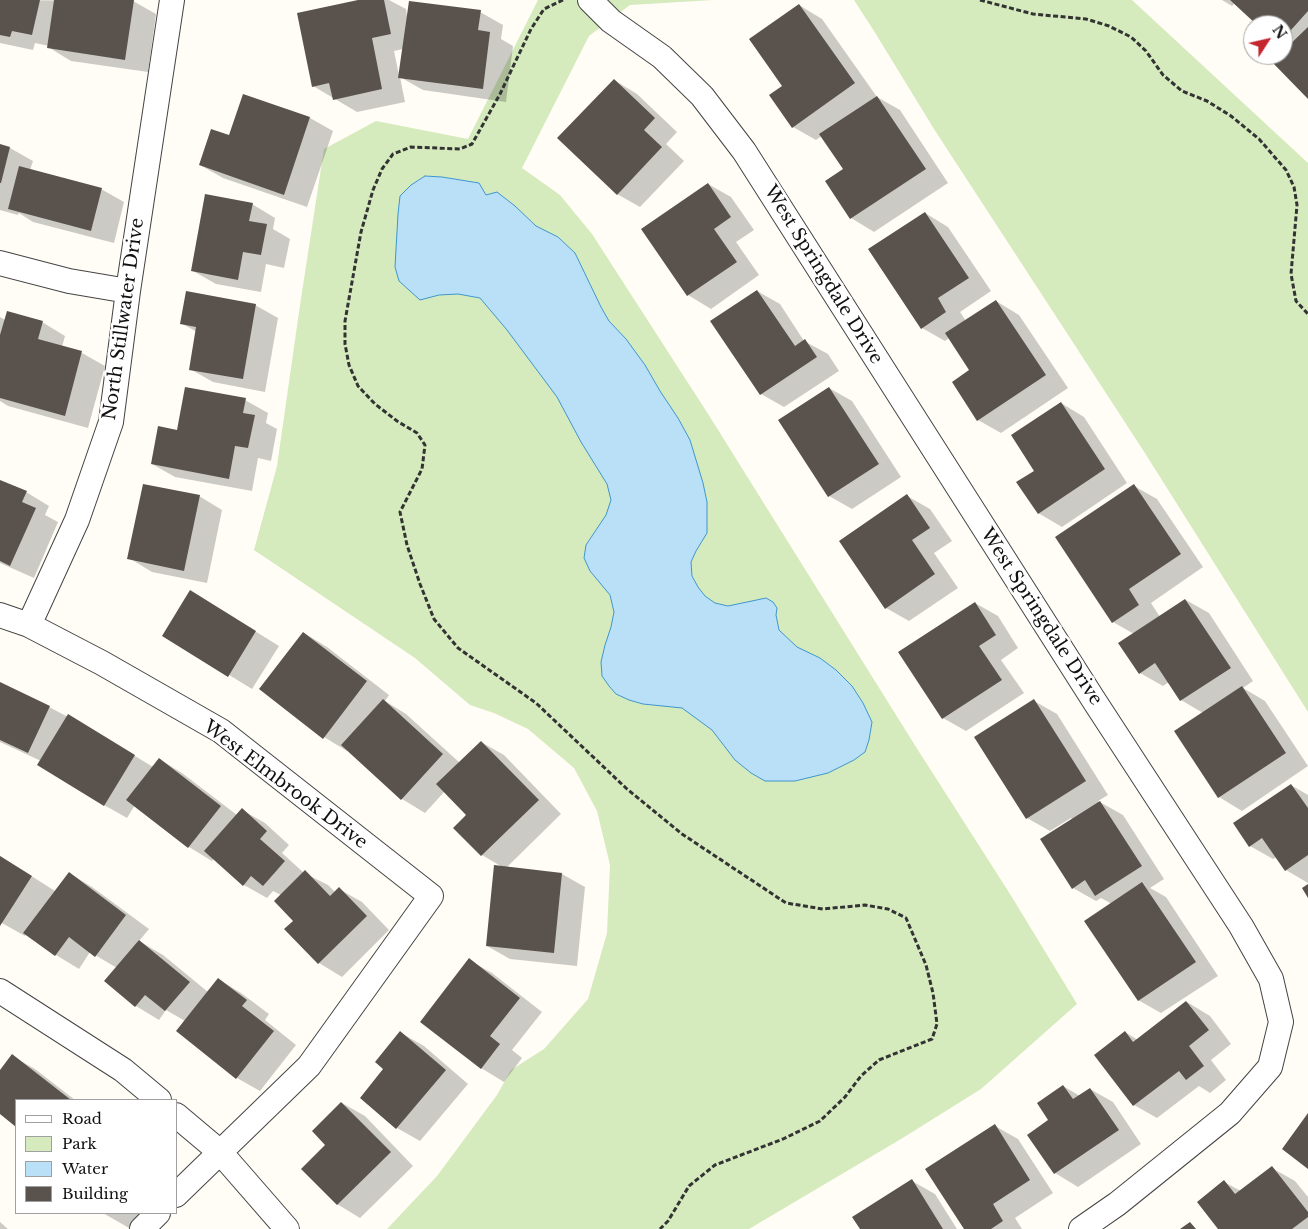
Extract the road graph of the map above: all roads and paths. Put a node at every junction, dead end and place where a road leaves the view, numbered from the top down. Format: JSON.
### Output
{"nodes":[{"id":1,"x":172,"y":0,"type":"edge"},
{"id":2,"x":563,"y":0,"type":"edge"},
{"id":3,"x":590,"y":0,"type":"edge"},
{"id":4,"x":980,"y":0,"type":"edge"},
{"id":5,"x":0,"y":263,"type":"edge"},
{"id":6,"x":128,"y":292,"type":"junction"},
{"id":7,"x":1308,"y":314,"type":"edge"},
{"id":8,"x":0,"y":615,"type":"edge"},
{"id":9,"x":28,"y":625,"type":"junction"},
{"id":10,"x":0,"y":991,"type":"edge"},
{"id":11,"x":158,"y":1099,"type":"edge"},
{"id":12,"x":178,"y":1117,"type":"edge"},
{"id":13,"x":220,"y":1152,"type":"junction"},
{"id":14,"x":178,"y":1193,"type":"edge"},
{"id":15,"x":157,"y":1214,"type":"edge"},
{"id":16,"x":142,"y":1229,"type":"edge"},
{"id":17,"x":287,"y":1229,"type":"edge"},
{"id":18,"x":660,"y":1229,"type":"edge"},
{"id":19,"x":1081,"y":1229,"type":"edge"}],
"edges":[{"from":1,"to":6,"type":"street","name":"North Stillwater Drive"},
{"from":2,"to":18,"type":"path"},
{"from":3,"to":19,"type":"street","name":"West Springdale Drive"},
{"from":4,"to":7,"type":"path"},
{"from":5,"to":6,"type":"street"},
{"from":6,"to":9,"type":"street","name":"North Stillwater Drive"},
{"from":8,"to":9,"type":"street","name":"West Elmbrook Drive"},
{"from":9,"to":13,"type":"street","name":"West Elmbrook Drive"},
{"from":10,"to":11,"type":"street"},
{"from":12,"to":13,"type":"street"},
{"from":13,"to":14,"type":"street"},
{"from":13,"to":17,"type":"street"},
{"from":15,"to":16,"type":"street"}]}
